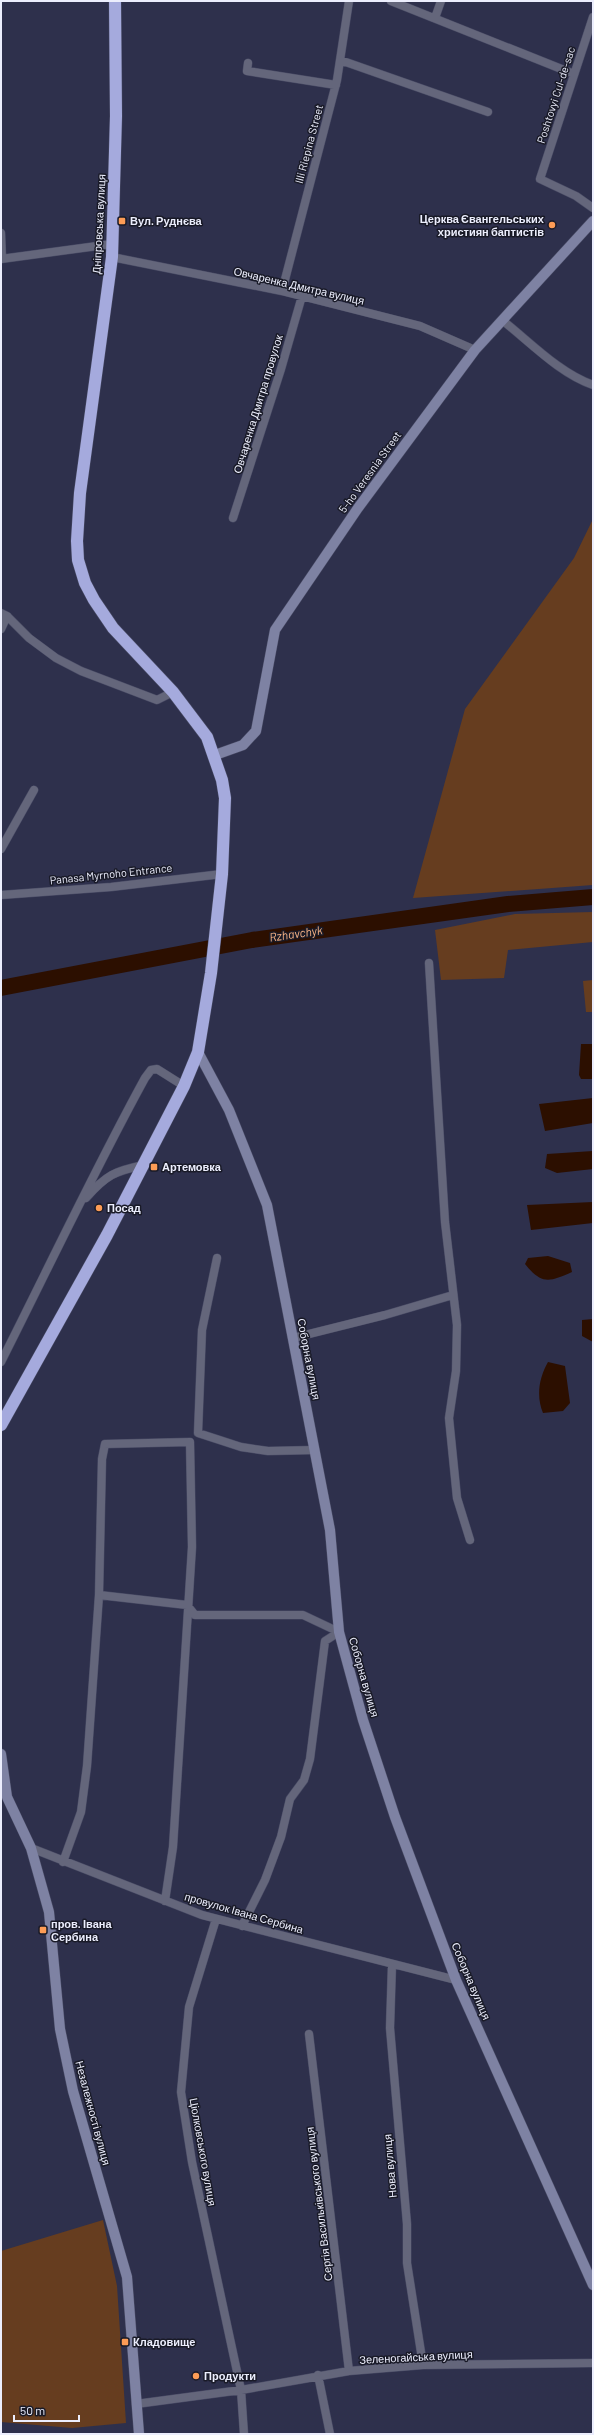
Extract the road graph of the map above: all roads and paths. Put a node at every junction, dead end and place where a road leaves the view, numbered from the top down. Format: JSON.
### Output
{"nodes":[{"id":1,"x":115,"y":1,"type":"edge"},
{"id":2,"x":349,"y":1,"type":"edge"},
{"id":3,"x":391,"y":1,"type":"edge"},
{"id":4,"x":441,"y":1,"type":"edge"},
{"id":5,"x":435,"y":18,"type":"junction"},
{"id":6,"x":593,"y":18,"type":"edge"},
{"id":7,"x":340,"y":60,"type":"junction"},
{"id":8,"x":248,"y":63,"type":"dead end"},
{"id":9,"x":574,"y":74,"type":"junction"},
{"id":10,"x":336,"y":85,"type":"junction"},
{"id":11,"x":488,"y":112,"type":"dead end"},
{"id":12,"x":593,"y":208,"type":"edge"},
{"id":13,"x":593,"y":221,"type":"edge"},
{"id":14,"x":1,"y":233,"type":"edge"},
{"id":15,"x":112,"y":244,"type":"junction"},
{"id":16,"x":112,"y":256,"type":"junction"},
{"id":17,"x":1,"y":259,"type":"edge"},
{"id":18,"x":282,"y":291,"type":"junction"},
{"id":19,"x":302,"y":296,"type":"junction"},
{"id":20,"x":502,"y":320,"type":"junction"},
{"id":21,"x":476,"y":350,"type":"junction"},
{"id":22,"x":593,"y":385,"type":"edge"},
{"id":23,"x":233,"y":518,"type":"dead end"},
{"id":24,"x":4,"y":614,"type":"edge"},
{"id":25,"x":1,"y":628,"type":"edge"},
{"id":26,"x":173,"y":692,"type":"junction"},
{"id":27,"x":215,"y":755,"type":"junction"},
{"id":28,"x":34,"y":790,"type":"dead end"},
{"id":29,"x":1,"y":849,"type":"edge"},
{"id":30,"x":222,"y":874,"type":"junction"},
{"id":31,"x":1,"y":895,"type":"edge"},
{"id":32,"x":429,"y":963,"type":"dead end"},
{"id":33,"x":198,"y":1052,"type":"junction"},
{"id":34,"x":184,"y":1086,"type":"junction"},
{"id":35,"x":144,"y":1165,"type":"junction"},
{"id":36,"x":82,"y":1202,"type":"junction"},
{"id":37,"x":217,"y":1258,"type":"dead end"},
{"id":38,"x":453,"y":1295,"type":"junction"},
{"id":39,"x":293,"y":1338,"type":"junction"},
{"id":40,"x":1,"y":1362,"type":"edge"},
{"id":41,"x":1,"y":1425,"type":"edge"},
{"id":42,"x":198,"y":1434,"type":"junction"},
{"id":43,"x":190,"y":1442,"type":"junction"},
{"id":44,"x":315,"y":1450,"type":"junction"},
{"id":45,"x":470,"y":1540,"type":"dead end"},
{"id":46,"x":99,"y":1595,"type":"junction"},
{"id":47,"x":188,"y":1605,"type":"junction"},
{"id":48,"x":339,"y":1632,"type":"junction"},
{"id":49,"x":1,"y":1754,"type":"edge"},
{"id":50,"x":31,"y":1848,"type":"junction"},
{"id":51,"x":63,"y":1862,"type":"junction"},
{"id":52,"x":165,"y":1901,"type":"junction"},
{"id":53,"x":216,"y":1919,"type":"junction"},
{"id":54,"x":242,"y":1926,"type":"junction"},
{"id":55,"x":392,"y":1964,"type":"junction"},
{"id":56,"x":456,"y":1980,"type":"junction"},
{"id":57,"x":309,"y":2034,"type":"dead end"},
{"id":58,"x":593,"y":2285,"type":"edge"},
{"id":59,"x":593,"y":2363,"type":"edge"},
{"id":60,"x":423,"y":2365,"type":"junction"},
{"id":61,"x":349,"y":2371,"type":"junction"},
{"id":62,"x":318,"y":2375,"type":"junction"},
{"id":63,"x":241,"y":2390,"type":"junction"},
{"id":64,"x":136,"y":2404,"type":"junction"},
{"id":65,"x":139,"y":2434,"type":"edge"},
{"id":66,"x":244,"y":2434,"type":"edge"},
{"id":67,"x":330,"y":2434,"type":"edge"}],
"edges":[{"from":1,"to":15,"type":"highway","name":"Дніпровська вулиця"},
{"from":2,"to":7,"type":"street","name":"Illi Riepina Street"},
{"from":3,"to":5,"type":"street"},
{"from":4,"to":5,"type":"street"},
{"from":5,"to":9,"type":"street"},
{"from":6,"to":9,"type":"street","name":"Poshtovyi Cul-de-sac"},
{"from":7,"to":10,"type":"street","name":"Illi Riepina Street"},
{"from":7,"to":11,"type":"street"},
{"from":8,"to":10,"type":"street"},
{"from":9,"to":12,"type":"street","name":"Poshtovyi Cul-de-sac"},
{"from":10,"to":18,"type":"street","name":"Illi Riepina Street"},
{"from":13,"to":20,"type":"street","name":"5-ho Veresnia Street"},
{"from":14,"to":17,"type":"street"},
{"from":15,"to":16,"type":"highway","name":"Дніпровська вулиця"},
{"from":15,"to":17,"type":"street"},
{"from":16,"to":18,"type":"street","name":"Овчаренка Дмитра вулиця"},
{"from":16,"to":26,"type":"highway","name":"Дніпровська вулиця"},
{"from":18,"to":19,"type":"street","name":"Овчаренка Дмитра вулиця"},
{"from":19,"to":21,"type":"street","name":"Овчаренка Дмитра вулиця"},
{"from":19,"to":23,"type":"street","name":"Овчаренка Дмитра провулок"},
{"from":20,"to":21,"type":"street","name":"5-ho Veresnia Street"},
{"from":20,"to":22,"type":"street"},
{"from":21,"to":27,"type":"street","name":"5-ho Veresnia Street"},
{"from":24,"to":25,"type":"street"},
{"from":24,"to":26,"type":"street"},
{"from":26,"to":27,"type":"highway","name":"Дніпровська вулиця"},
{"from":27,"to":30,"type":"highway","name":"Дніпровська вулиця"},
{"from":28,"to":29,"type":"street"},
{"from":30,"to":31,"type":"street","name":"Panasa Myrnoho Entrance"},
{"from":30,"to":33,"type":"highway","name":"Дніпровська вулиця"},
{"from":32,"to":38,"type":"street"},
{"from":33,"to":34,"type":"highway","name":"Дніпровська вулиця"},
{"from":33,"to":39,"type":"street","name":"Соборна вулиця"},
{"from":34,"to":35,"type":"highway","name":"Дніпровська вулиця"},
{"from":34,"to":36,"type":"street"},
{"from":35,"to":36,"type":"street"},
{"from":35,"to":41,"type":"highway","name":"Дніпровська вулиця"},
{"from":36,"to":40,"type":"street"},
{"from":37,"to":42,"type":"street"},
{"from":38,"to":39,"type":"street"},
{"from":38,"to":45,"type":"street"},
{"from":39,"to":44,"type":"street","name":"Соборна вулиця"},
{"from":42,"to":43,"type":"street"},
{"from":42,"to":44,"type":"street"},
{"from":43,"to":46,"type":"street"},
{"from":43,"to":47,"type":"street"},
{"from":44,"to":48,"type":"street","name":"Соборна вулиця"},
{"from":46,"to":47,"type":"street"},
{"from":46,"to":51,"type":"street"},
{"from":47,"to":48,"type":"street"},
{"from":47,"to":52,"type":"street"},
{"from":48,"to":54,"type":"street"},
{"from":48,"to":56,"type":"street","name":"Соборна вулиця"},
{"from":49,"to":50,"type":"street","name":"Незалежності вулиця"},
{"from":50,"to":51,"type":"street","name":"провулок Івана Сербина"},
{"from":50,"to":64,"type":"street","name":"Незалежності вулиця"},
{"from":51,"to":52,"type":"street","name":"провулок Івана Сербина"},
{"from":52,"to":53,"type":"street","name":"провулок Івана Сербина"},
{"from":53,"to":54,"type":"street","name":"провулок Івана Сербина"},
{"from":53,"to":63,"type":"street","name":"Ціолковського вулиця"},
{"from":54,"to":55,"type":"street","name":"провулок Івана Сербина"},
{"from":55,"to":56,"type":"street","name":"провулок Івана Сербина"},
{"from":55,"to":60,"type":"street","name":"Нова вулиця"},
{"from":56,"to":58,"type":"street","name":"Соборна вулиця"},
{"from":57,"to":61,"type":"street","name":"Сергія Васильківського вулиця"},
{"from":59,"to":60,"type":"street","name":"Зеленогайська вулиця"},
{"from":60,"to":61,"type":"street","name":"Зеленогайська вулиця"},
{"from":61,"to":62,"type":"street","name":"Зеленогайська вулиця"},
{"from":62,"to":63,"type":"street","name":"Зеленогайська вулиця"},
{"from":62,"to":67,"type":"street"},
{"from":63,"to":64,"type":"street","name":"Зеленогайська вулиця"},
{"from":63,"to":66,"type":"street","name":"Ціолковського вулиця"},
{"from":64,"to":65,"type":"street","name":"Незалежності вулиця"}]}
